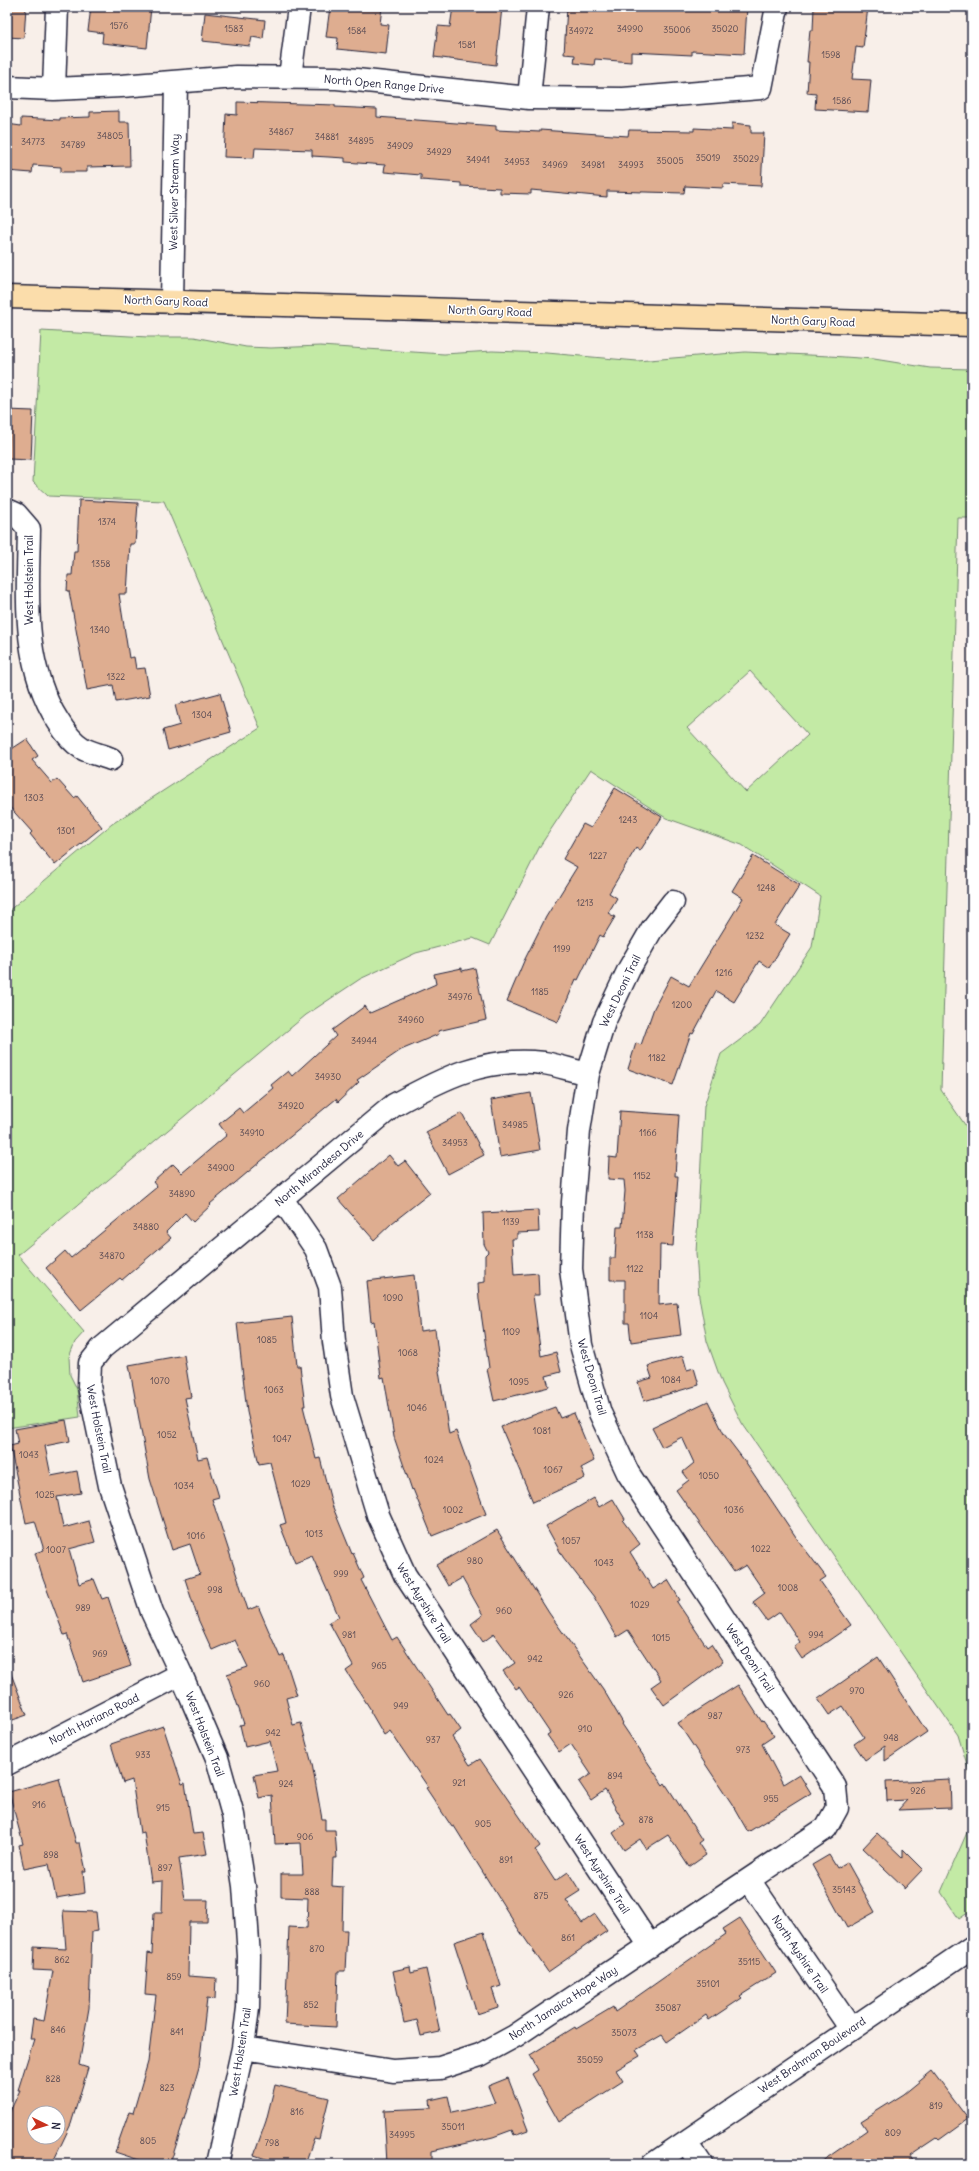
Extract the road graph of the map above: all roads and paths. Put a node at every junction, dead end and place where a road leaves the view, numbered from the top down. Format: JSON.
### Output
{"nodes":[{"id":1,"x":57,"y":7,"type":"edge"},
{"id":2,"x":299,"y":7,"type":"edge"},
{"id":3,"x":538,"y":7,"type":"edge"},
{"id":4,"x":777,"y":7,"type":"edge"},
{"id":5,"x":290,"y":77,"type":"junction"},
{"id":6,"x":176,"y":83,"type":"junction"},
{"id":7,"x":7,"y":87,"type":"edge"},
{"id":8,"x":54,"y":89,"type":"junction"},
{"id":9,"x":529,"y":98,"type":"junction"},
{"id":10,"x":7,"y":297,"type":"edge"},
{"id":11,"x":172,"y":302,"type":"junction"},
{"id":12,"x":972,"y":325,"type":"edge"},
{"id":13,"x":12,"y":512,"type":"edge"},
{"id":14,"x":111,"y":759,"type":"dead end"},
{"id":15,"x":672,"y":902,"type":"dead end"},
{"id":16,"x":588,"y":1074,"type":"junction"},
{"id":17,"x":282,"y":1199,"type":"junction"},
{"id":18,"x":90,"y":1363,"type":"joint"},
{"id":19,"x":181,"y":1674,"type":"junction"},
{"id":20,"x":7,"y":1764,"type":"edge"},
{"id":21,"x":838,"y":1808,"type":"joint"},
{"id":22,"x":749,"y":1880,"type":"junction"},
{"id":23,"x":650,"y":1946,"type":"junction"},
{"id":24,"x":972,"y":1947,"type":"edge"},
{"id":25,"x":851,"y":2029,"type":"junction"},
{"id":26,"x":243,"y":2048,"type":"junction"},
{"id":27,"x":686,"y":2142,"type":"junction"},
{"id":28,"x":217,"y":2164,"type":"edge"},
{"id":29,"x":653,"y":2164,"type":"edge"},
{"id":30,"x":701,"y":2164,"type":"edge"}],
"edges":[{"from":1,"to":8,"type":"street"},
{"from":2,"to":5,"type":"street"},
{"from":3,"to":9,"type":"street"},
{"from":4,"to":9,"type":"street","name":"North Open Range Drive"},
{"from":5,"to":6,"type":"street","name":"North Open Range Drive"},
{"from":5,"to":9,"type":"street","name":"North Open Range Drive"},
{"from":6,"to":8,"type":"street","name":"North Open Range Drive"},
{"from":6,"to":11,"type":"street","name":"West Silver Stream Way"},
{"from":7,"to":8,"type":"street","name":"North Open Range Drive"},
{"from":10,"to":11,"type":"main road","name":"North Gary Road"},
{"from":11,"to":12,"type":"main road","name":"North Gary Road"},
{"from":13,"to":14,"type":"street","name":"West Holstein Trail"},
{"from":15,"to":16,"type":"street","name":"West Deoni Trail"},
{"from":16,"to":17,"type":"street","name":"North Mirandesa Drive"},
{"from":16,"to":21,"type":"street","name":"West Deoni Trail"},
{"from":17,"to":18,"type":"street","name":"North Mirandesa Drive"},
{"from":17,"to":23,"type":"street","name":"West Ayrshire Trail"},
{"from":18,"to":19,"type":"street","name":"West Holstein Trail"},
{"from":19,"to":20,"type":"street","name":"North Hariana Road"},
{"from":19,"to":26,"type":"street","name":"West Holstein Trail"},
{"from":21,"to":22,"type":"street","name":"North Jamaica Hope Way"},
{"from":22,"to":23,"type":"street","name":"North Jamaica Hope Way"},
{"from":22,"to":25,"type":"street","name":"North Ayshire Trail"},
{"from":23,"to":26,"type":"street","name":"North Jamaica Hope Way"},
{"from":24,"to":25,"type":"street","name":"West Brahman Boulevard"},
{"from":25,"to":27,"type":"street","name":"West Brahman Boulevard"},
{"from":26,"to":28,"type":"street","name":"West Holstein Trail"},
{"from":27,"to":29,"type":"street","name":"West Brahman Boulevard"},
{"from":27,"to":30,"type":"street"}]}
